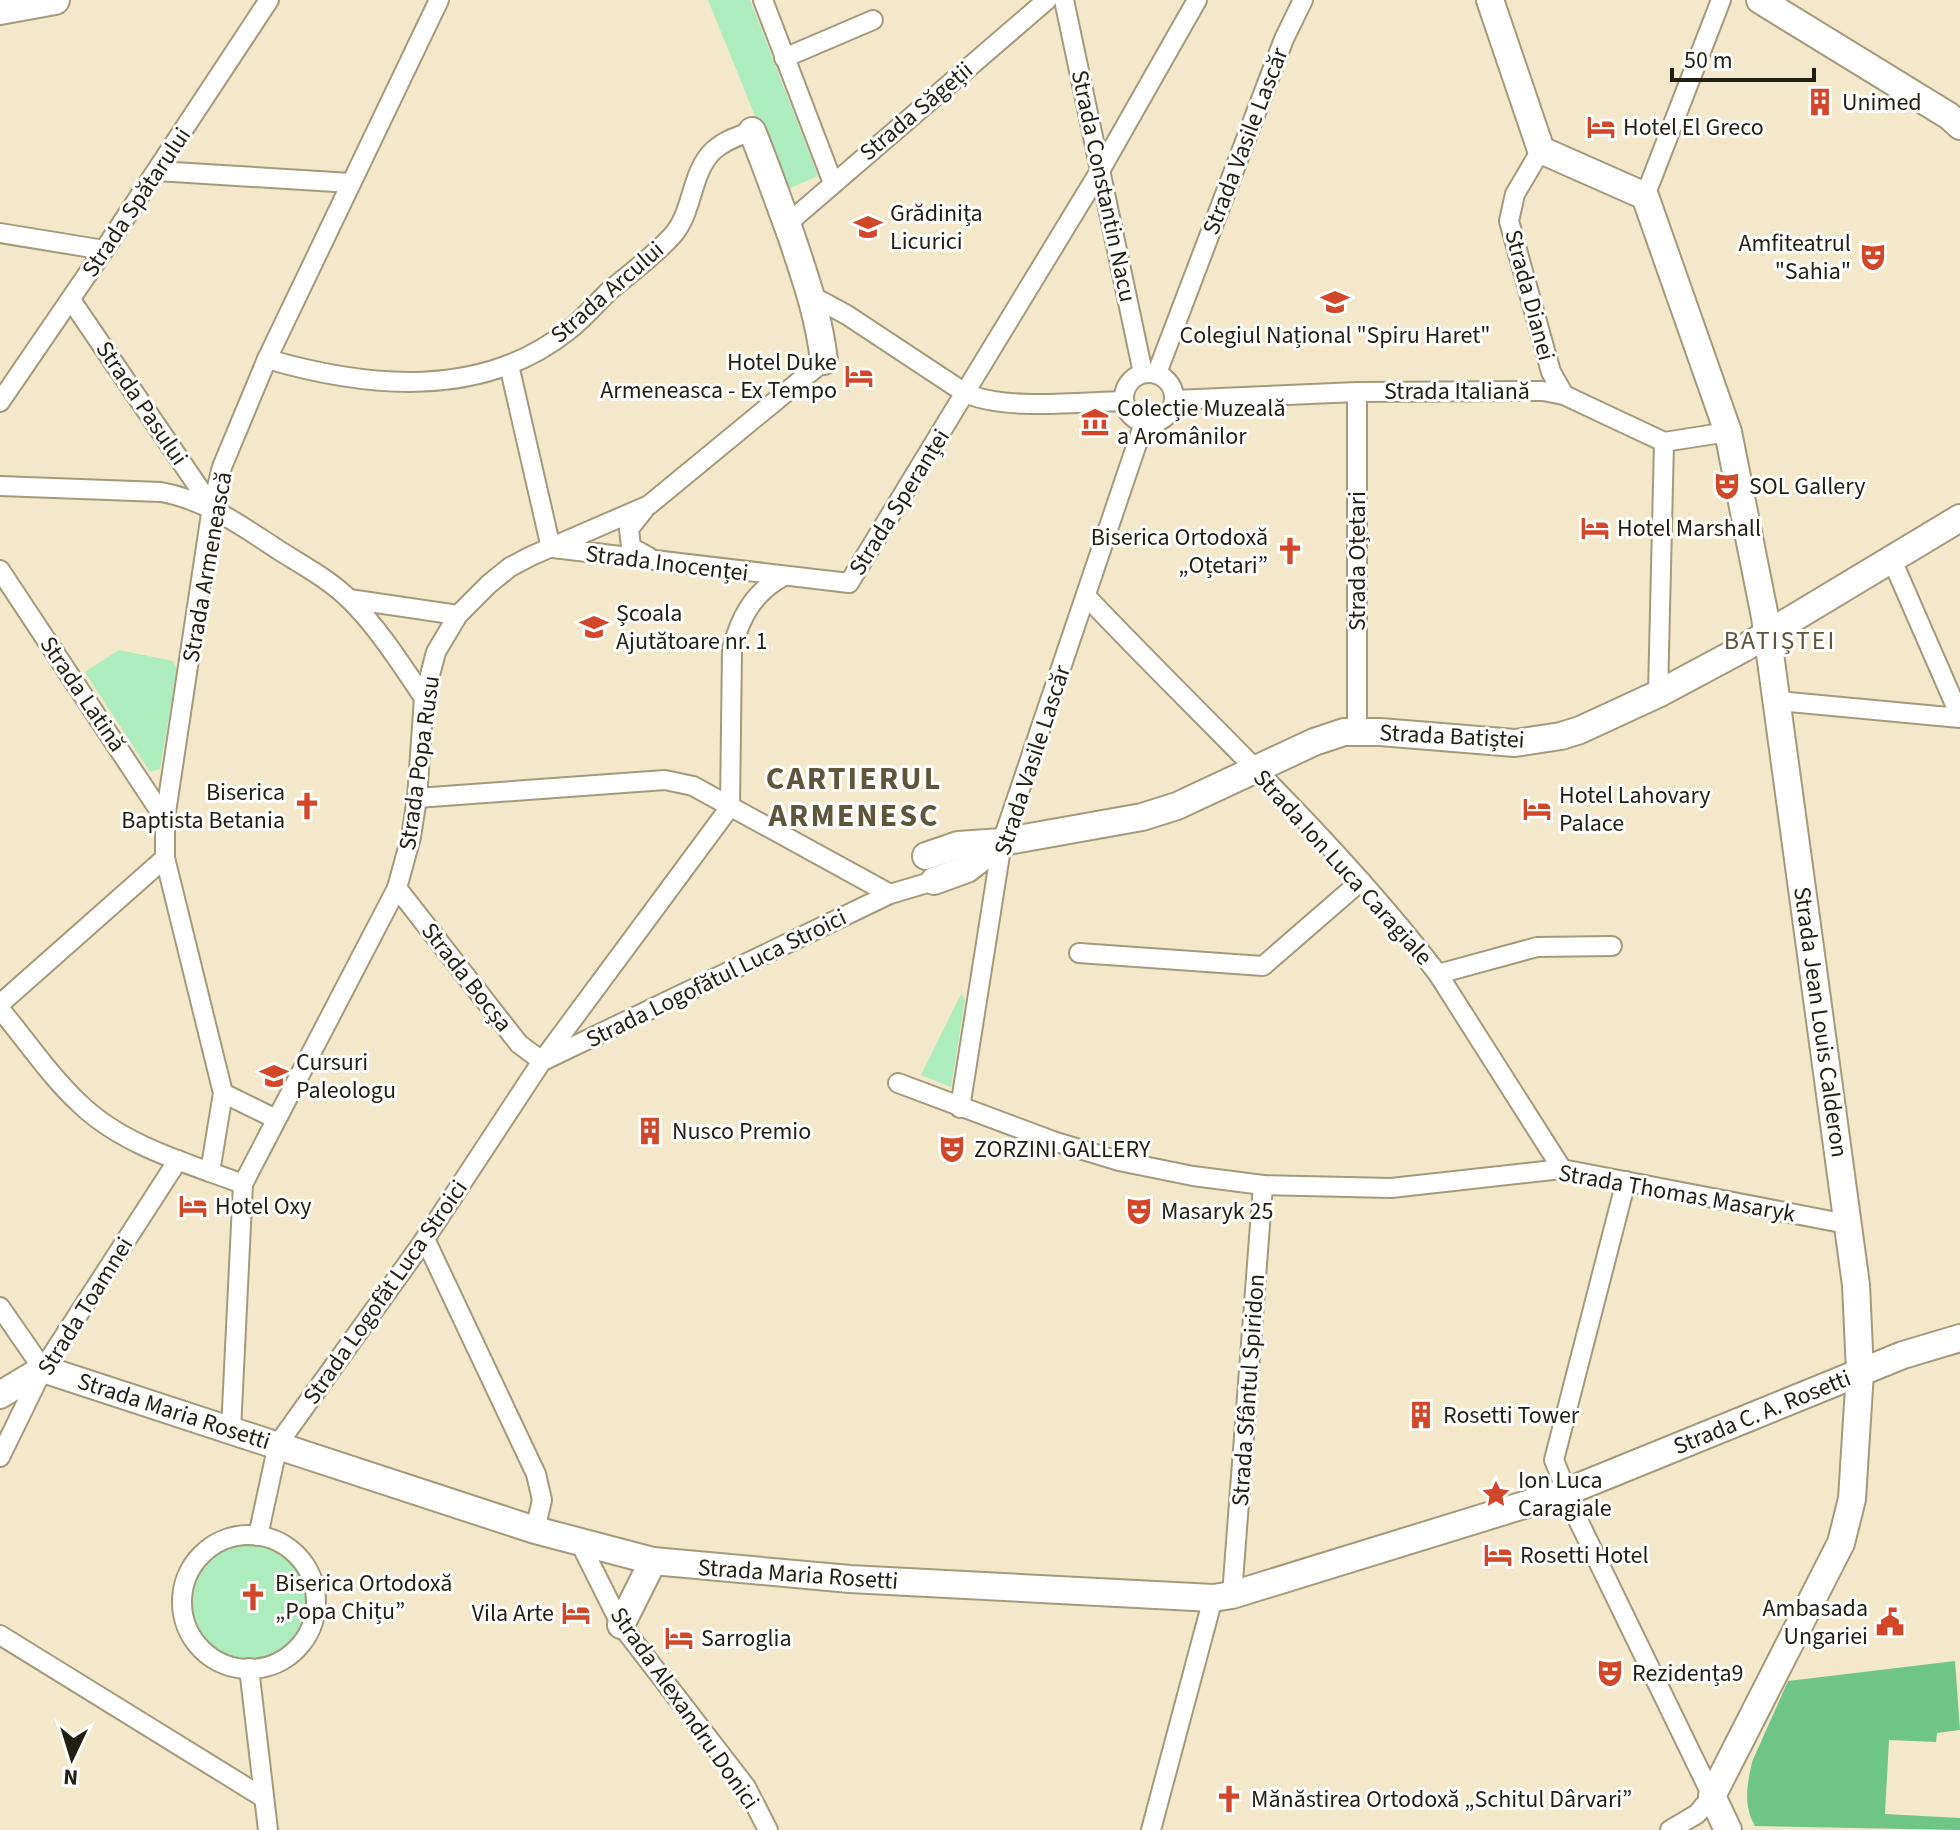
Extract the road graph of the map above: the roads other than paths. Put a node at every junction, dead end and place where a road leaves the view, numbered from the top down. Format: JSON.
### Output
{"nodes":[{"id":1,"x":55,"y":0,"type":"edge"},
{"id":2,"x":269,"y":0,"type":"edge"},
{"id":3,"x":439,"y":0,"type":"edge"},
{"id":4,"x":763,"y":0,"type":"edge"},
{"id":5,"x":1047,"y":0,"type":"edge"},
{"id":6,"x":1064,"y":0,"type":"edge"},
{"id":7,"x":1197,"y":0,"type":"edge"},
{"id":8,"x":1303,"y":0,"type":"edge"},
{"id":9,"x":1490,"y":0,"type":"edge"},
{"id":10,"x":1721,"y":0,"type":"edge"},
{"id":11,"x":1760,"y":0,"type":"edge"},
{"id":12,"x":0,"y":10,"type":"edge"},
{"id":13,"x":873,"y":20,"type":"dead end"},
{"id":14,"x":784,"y":58,"type":"junction"},
{"id":15,"x":1960,"y":126,"type":"edge"},
{"id":16,"x":752,"y":131,"type":"joint"},
{"id":17,"x":1541,"y":150,"type":"junction"},
{"id":18,"x":1101,"y":169,"type":"junction"},
{"id":19,"x":157,"y":171,"type":"junction"},
{"id":20,"x":351,"y":183,"type":"junction"},
{"id":21,"x":833,"y":183,"type":"junction"},
{"id":22,"x":1645,"y":196,"type":"junction"},
{"id":23,"x":787,"y":224,"type":"junction"},
{"id":24,"x":0,"y":233,"type":"edge"},
{"id":25,"x":104,"y":250,"type":"junction"},
{"id":26,"x":812,"y":296,"type":"junction"},
{"id":27,"x":71,"y":300,"type":"junction"},
{"id":28,"x":267,"y":359,"type":"junction"},
{"id":29,"x":824,"y":361,"type":"joint"},
{"id":30,"x":509,"y":365,"type":"junction"},
{"id":31,"x":1150,"y":373,"type":"junction"},
{"id":32,"x":1357,"y":392,"type":"junction"},
{"id":33,"x":965,"y":393,"type":"junction"},
{"id":34,"x":1564,"y":395,"type":"junction"},
{"id":35,"x":1174,"y":400,"type":"junction"},
{"id":36,"x":1124,"y":401,"type":"junction"},
{"id":37,"x":0,"y":402,"type":"edge"},
{"id":38,"x":1144,"y":423,"type":"junction"},
{"id":39,"x":1728,"y":432,"type":"junction"},
{"id":40,"x":1664,"y":442,"type":"junction"},
{"id":41,"x":0,"y":486,"type":"edge"},
{"id":42,"x":649,"y":505,"type":"junction"},
{"id":43,"x":212,"y":507,"type":"junction"},
{"id":44,"x":1960,"y":518,"type":"edge"},
{"id":45,"x":551,"y":548,"type":"junction"},
{"id":46,"x":1892,"y":560,"type":"junction"},
{"id":47,"x":656,"y":561,"type":"junction"},
{"id":48,"x":0,"y":570,"type":"edge"},
{"id":49,"x":782,"y":577,"type":"junction"},
{"id":50,"x":1086,"y":596,"type":"junction"},
{"id":51,"x":349,"y":599,"type":"junction"},
{"id":52,"x":458,"y":615,"type":"junction"},
{"id":53,"x":1768,"y":634,"type":"junction"},
{"id":54,"x":1658,"y":694,"type":"junction"},
{"id":55,"x":424,"y":698,"type":"junction"},
{"id":56,"x":1778,"y":701,"type":"junction"},
{"id":57,"x":1960,"y":717,"type":"edge"},
{"id":58,"x":1357,"y":731,"type":"junction"},
{"id":59,"x":1256,"y":770,"type":"junction"},
{"id":60,"x":417,"y":798,"type":"junction"},
{"id":61,"x":730,"y":807,"type":"junction"},
{"id":62,"x":165,"y":819,"type":"junction"},
{"id":63,"x":1002,"y":842,"type":"junction"},
{"id":64,"x":165,"y":858,"type":"junction"},
{"id":65,"x":930,"y":868,"type":"junction"},
{"id":66,"x":1361,"y":881,"type":"junction"},
{"id":67,"x":397,"y":888,"type":"junction"},
{"id":68,"x":898,"y":892,"type":"junction"},
{"id":69,"x":1612,"y":946,"type":"dead end"},
{"id":70,"x":1079,"y":953,"type":"dead end"},
{"id":71,"x":1438,"y":974,"type":"junction"},
{"id":72,"x":0,"y":1007,"type":"edge"},
{"id":73,"x":542,"y":1061,"type":"junction"},
{"id":74,"x":898,"y":1083,"type":"dead end"},
{"id":75,"x":223,"y":1093,"type":"junction"},
{"id":76,"x":960,"y":1108,"type":"junction"},
{"id":77,"x":276,"y":1119,"type":"junction"},
{"id":78,"x":178,"y":1160,"type":"junction"},
{"id":79,"x":1562,"y":1169,"type":"junction"},
{"id":80,"x":210,"y":1172,"type":"junction"},
{"id":81,"x":1626,"y":1181,"type":"junction"},
{"id":82,"x":243,"y":1184,"type":"junction"},
{"id":83,"x":1263,"y":1185,"type":"junction"},
{"id":84,"x":1847,"y":1224,"type":"junction"},
{"id":85,"x":425,"y":1239,"type":"junction"},
{"id":86,"x":0,"y":1307,"type":"edge"},
{"id":87,"x":1960,"y":1338,"type":"edge"},
{"id":88,"x":43,"y":1369,"type":"junction"},
{"id":89,"x":1860,"y":1372,"type":"junction"},
{"id":90,"x":0,"y":1395,"type":"edge"},
{"id":91,"x":231,"y":1430,"type":"junction"},
{"id":92,"x":278,"y":1444,"type":"junction"},
{"id":93,"x":0,"y":1457,"type":"edge"},
{"id":94,"x":1566,"y":1492,"type":"junction"},
{"id":95,"x":535,"y":1530,"type":"junction"},
{"id":96,"x":258,"y":1536,"type":"junction"},
{"id":97,"x":580,"y":1543,"type":"junction"},
{"id":98,"x":653,"y":1561,"type":"junction"},
{"id":99,"x":1222,"y":1597,"type":"junction"},
{"id":100,"x":621,"y":1625,"type":"junction"},
{"id":101,"x":0,"y":1635,"type":"edge"},
{"id":102,"x":249,"y":1668,"type":"junction"},
{"id":103,"x":1712,"y":1796,"type":"junction"},
{"id":104,"x":264,"y":1798,"type":"junction"},
{"id":105,"x":1679,"y":1829,"type":"edge"},
{"id":106,"x":268,"y":1830,"type":"edge"},
{"id":107,"x":768,"y":1830,"type":"edge"},
{"id":108,"x":1151,"y":1830,"type":"edge"},
{"id":109,"x":1728,"y":1830,"type":"edge"}],
"edges":[{"from":1,"to":12,"type":"main road"},
{"from":2,"to":19,"type":"street","name":"Strada Spătarului"},
{"from":3,"to":20,"type":"street","name":"Strada Armenească"},
{"from":4,"to":14,"type":"street"},
{"from":5,"to":21,"type":"street","name":"Strada Săgeții"},
{"from":6,"to":18,"type":"street","name":"Strada Constantin Nacu"},
{"from":7,"to":18,"type":"street","name":"Strada Speranței"},
{"from":8,"to":31,"type":"street","name":"Strada Vasile Lascăr"},
{"from":9,"to":17,"type":"street"},
{"from":10,"to":22,"type":"street"},
{"from":11,"to":15,"type":"street"},
{"from":13,"to":14,"type":"street"},
{"from":14,"to":21,"type":"street"},
{"from":16,"to":23,"type":"street"},
{"from":16,"to":30,"type":"street","name":"Strada Arcului"},
{"from":17,"to":22,"type":"street"},
{"from":17,"to":34,"type":"street","name":"Strada Dianei"},
{"from":18,"to":31,"type":"street","name":"Strada Constantin Nacu"},
{"from":18,"to":33,"type":"street","name":"Strada Speranței"},
{"from":19,"to":20,"type":"street"},
{"from":19,"to":25,"type":"street","name":"Strada Spătarului"},
{"from":20,"to":28,"type":"street","name":"Strada Armenească"},
{"from":21,"to":23,"type":"street","name":"Strada Săgeții"},
{"from":22,"to":39,"type":"street","name":"Strada Jean Louis Calderon"},
{"from":23,"to":26,"type":"street"},
{"from":24,"to":25,"type":"street"},
{"from":25,"to":27,"type":"street","name":"Strada Spătarului"},
{"from":26,"to":29,"type":"street"},
{"from":26,"to":33,"type":"street"},
{"from":27,"to":37,"type":"street","name":"Strada Spătarului"},
{"from":27,"to":43,"type":"street","name":"Strada Pasului"},
{"from":28,"to":30,"type":"street","name":"Strada Arcului"},
{"from":28,"to":43,"type":"street","name":"Strada Armenească"},
{"from":29,"to":42,"type":"street","name":"Strada Popa Rusu"},
{"from":30,"to":45,"type":"street"},
{"from":31,"to":35,"type":"street"},
{"from":31,"to":36,"type":"street"},
{"from":32,"to":34,"type":"street","name":"Strada Italiană"},
{"from":32,"to":35,"type":"street","name":"Strada Italiană"},
{"from":32,"to":58,"type":"street","name":"Strada Oțetari"},
{"from":33,"to":36,"type":"street"},
{"from":33,"to":49,"type":"street","name":"Strada Speranței"},
{"from":34,"to":40,"type":"street","name":"Strada Italiană"},
{"from":35,"to":38,"type":"street"},
{"from":36,"to":38,"type":"street"},
{"from":38,"to":50,"type":"street","name":"Strada Vasile Lascăr"},
{"from":39,"to":40,"type":"street"},
{"from":39,"to":53,"type":"street","name":"Strada Jean Louis Calderon"},
{"from":40,"to":54,"type":"street"},
{"from":41,"to":43,"type":"street"},
{"from":42,"to":45,"type":"street","name":"Strada Popa Rusu"},
{"from":42,"to":47,"type":"street"},
{"from":43,"to":51,"type":"street"},
{"from":43,"to":62,"type":"street","name":"Strada Armenească"},
{"from":44,"to":46,"type":"street","name":"Strada Batiștei"},
{"from":45,"to":47,"type":"street","name":"Strada Inocenței"},
{"from":45,"to":52,"type":"street","name":"Strada Popa Rusu"},
{"from":46,"to":53,"type":"street","name":"Strada Batiștei"},
{"from":46,"to":57,"type":"street"},
{"from":47,"to":49,"type":"street","name":"Strada Inocenței"},
{"from":48,"to":62,"type":"street","name":"Strada Latină"},
{"from":49,"to":61,"type":"street"},
{"from":50,"to":59,"type":"street","name":"Strada Ion Luca Caragiale"},
{"from":50,"to":63,"type":"street","name":"Strada Vasile Lascăr"},
{"from":51,"to":52,"type":"street"},
{"from":51,"to":55,"type":"street"},
{"from":52,"to":55,"type":"street","name":"Strada Popa Rusu"},
{"from":53,"to":54,"type":"street","name":"Strada Batiștei"},
{"from":53,"to":56,"type":"street","name":"Strada Jean Louis Calderon"},
{"from":54,"to":58,"type":"street","name":"Strada Batiștei"},
{"from":55,"to":60,"type":"street","name":"Strada Popa Rusu"},
{"from":56,"to":57,"type":"street"},
{"from":56,"to":84,"type":"street","name":"Strada Jean Louis Calderon"},
{"from":58,"to":59,"type":"street","name":"Strada Batiștei"},
{"from":59,"to":63,"type":"street","name":"Strada Batiștei"},
{"from":59,"to":66,"type":"street","name":"Strada Ion Luca Caragiale"},
{"from":60,"to":61,"type":"street"},
{"from":60,"to":67,"type":"street","name":"Strada Popa Rusu"},
{"from":61,"to":68,"type":"street"},
{"from":61,"to":73,"type":"street"},
{"from":62,"to":64,"type":"street","name":"Strada Armenească"},
{"from":63,"to":65,"type":"street","name":"Strada Batiștei"},
{"from":63,"to":76,"type":"street","name":"Strada Vasile Lascăr"},
{"from":64,"to":72,"type":"street"},
{"from":64,"to":75,"type":"street","name":"Strada Armenească"},
{"from":65,"to":68,"type":"street"},
{"from":65,"to":68,"type":"street"},
{"from":66,"to":70,"type":"street"},
{"from":66,"to":71,"type":"street","name":"Strada Ion Luca Caragiale"},
{"from":67,"to":73,"type":"street","name":"Strada Bocșa"},
{"from":67,"to":77,"type":"street","name":"Strada Popa Rusu"},
{"from":68,"to":73,"type":"street","name":"Strada Logofătul Luca Stroici"},
{"from":69,"to":71,"type":"street"},
{"from":71,"to":79,"type":"street","name":"Strada Ion Luca Caragiale"},
{"from":72,"to":78,"type":"street"},
{"from":73,"to":85,"type":"street","name":"Strada Logofăt Luca Stroici"},
{"from":74,"to":76,"type":"street","name":"Strada Thomas Masaryk"},
{"from":75,"to":77,"type":"street"},
{"from":75,"to":80,"type":"street","name":"Strada Armenească"},
{"from":76,"to":83,"type":"street","name":"Strada Thomas Masaryk"},
{"from":77,"to":82,"type":"street","name":"Strada Popa Rusu"},
{"from":78,"to":80,"type":"street"},
{"from":78,"to":88,"type":"street","name":"Strada Toamnei"},
{"from":79,"to":81,"type":"street","name":"Strada Thomas Masaryk"},
{"from":79,"to":83,"type":"street","name":"Strada Thomas Masaryk"},
{"from":80,"to":82,"type":"street"},
{"from":81,"to":84,"type":"street","name":"Strada Thomas Masaryk"},
{"from":81,"to":94,"type":"street"},
{"from":82,"to":91,"type":"street"},
{"from":83,"to":99,"type":"street","name":"Strada Sfântul Spiridon"},
{"from":84,"to":89,"type":"street","name":"Strada Jean Louis Calderon"},
{"from":85,"to":92,"type":"street","name":"Strada Logofăt Luca Stroici"},
{"from":85,"to":95,"type":"street"},
{"from":86,"to":88,"type":"street"},
{"from":87,"to":89,"type":"street","name":"Strada C. A. Rosetti"},
{"from":88,"to":90,"type":"street"},
{"from":88,"to":91,"type":"street","name":"Strada Maria Rosetti"},
{"from":88,"to":93,"type":"street","name":"Strada Toamnei"},
{"from":89,"to":94,"type":"street","name":"Strada C. A. Rosetti"},
{"from":89,"to":103,"type":"street","name":"Strada Jean Louis Calderon"},
{"from":91,"to":92,"type":"street","name":"Strada Maria Rosetti"},
{"from":92,"to":95,"type":"street","name":"Strada Maria Rosetti"},
{"from":92,"to":96,"type":"street","name":"Strada Logofăt Luca Stroici"},
{"from":94,"to":99,"type":"street","name":"Strada Maria Rosetti"},
{"from":94,"to":103,"type":"street"},
{"from":95,"to":97,"type":"street","name":"Strada Maria Rosetti"},
{"from":96,"to":102,"type":"street"},
{"from":96,"to":102,"type":"street"},
{"from":97,"to":98,"type":"street","name":"Strada Maria Rosetti"},
{"from":97,"to":100,"type":"street","name":"Strada Alexandru Donici"},
{"from":98,"to":99,"type":"street","name":"Strada Maria Rosetti"},
{"from":98,"to":100,"type":"street"},
{"from":99,"to":108,"type":"street","name":"Strada Sfântul Spiridon"},
{"from":100,"to":107,"type":"street","name":"Strada Alexandru Donici"},
{"from":101,"to":104,"type":"street"},
{"from":102,"to":104,"type":"street"},
{"from":103,"to":105,"type":"street"},
{"from":103,"to":109,"type":"street"},
{"from":104,"to":106,"type":"street"}]}
